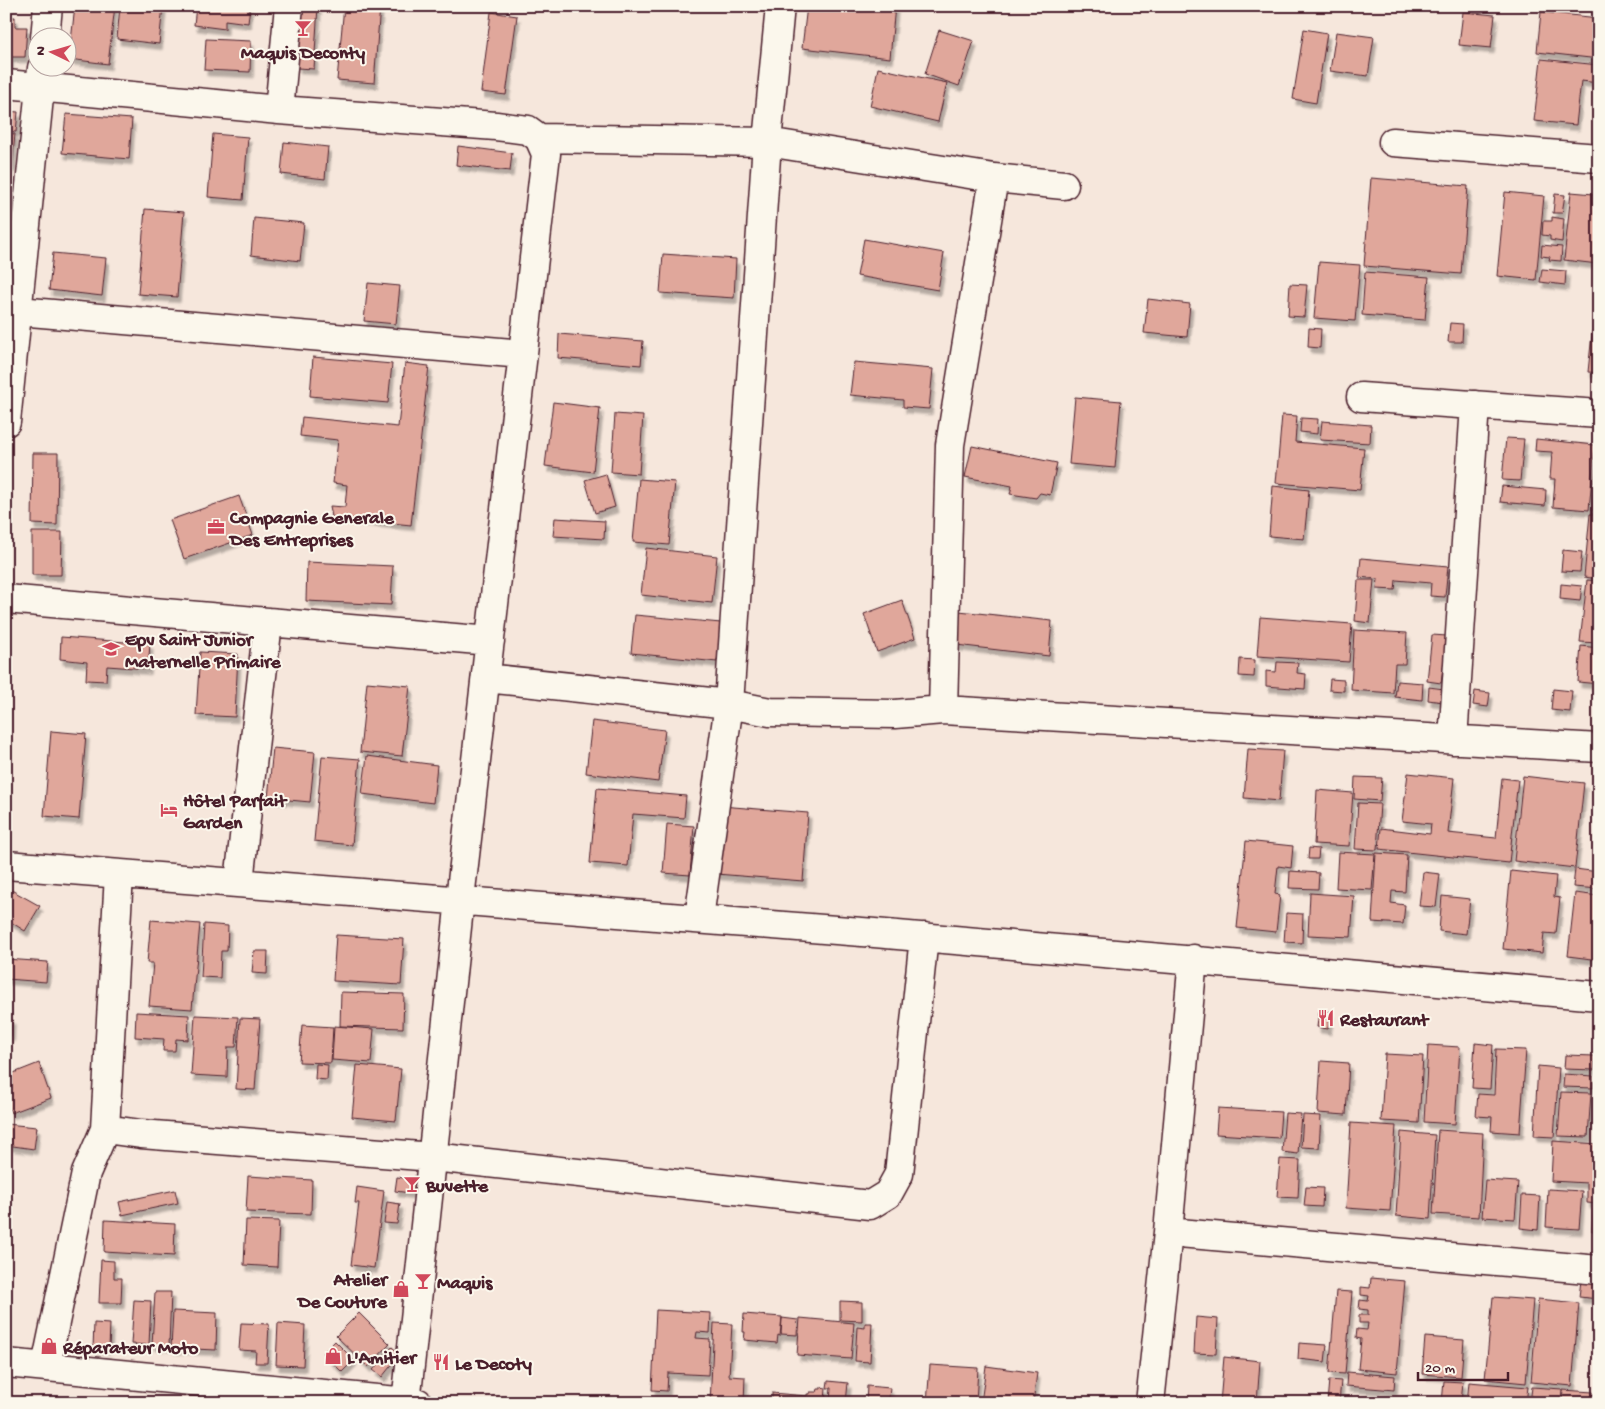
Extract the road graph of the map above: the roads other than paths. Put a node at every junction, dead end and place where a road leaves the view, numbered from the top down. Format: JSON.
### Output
{"nodes":[{"id":1,"x":48,"y":6,"type":"edge"},
{"id":2,"x":289,"y":6,"type":"edge"},
{"id":3,"x":780,"y":6,"type":"edge"},
{"id":4,"x":46,"y":28,"type":"edge"},
{"id":5,"x":41,"y":78,"type":"edge"},
{"id":6,"x":6,"y":84,"type":"edge"},
{"id":7,"x":279,"y":110,"type":"junction"},
{"id":8,"x":539,"y":138,"type":"junction"},
{"id":9,"x":767,"y":142,"type":"junction"},
{"id":10,"x":1393,"y":142,"type":"dead end"},
{"id":11,"x":1599,"y":158,"type":"edge"},
{"id":12,"x":994,"y":178,"type":"junction"},
{"id":13,"x":1064,"y":185,"type":"dead end"},
{"id":14,"x":18,"y":311,"type":"junction"},
{"id":15,"x":523,"y":354,"type":"junction"},
{"id":16,"x":1361,"y":397,"type":"dead end"},
{"id":17,"x":1475,"y":405,"type":"junction"},
{"id":18,"x":1599,"y":414,"type":"edge"},
{"id":19,"x":6,"y":422,"type":"edge"},
{"id":20,"x":6,"y":599,"type":"edge"},
{"id":21,"x":268,"y":622,"type":"junction"},
{"id":22,"x":490,"y":641,"type":"junction"},
{"id":23,"x":486,"y":678,"type":"junction"},
{"id":24,"x":729,"y":704,"type":"junction"},
{"id":25,"x":943,"y":710,"type":"junction"},
{"id":26,"x":1452,"y":740,"type":"junction"},
{"id":27,"x":1599,"y":748,"type":"edge"},
{"id":28,"x":6,"y":866,"type":"edge"},
{"id":29,"x":119,"y":874,"type":"junction"},
{"id":30,"x":239,"y":882,"type":"junction"},
{"id":31,"x":460,"y":899,"type":"junction"},
{"id":32,"x":699,"y":918,"type":"junction"},
{"id":33,"x":924,"y":937,"type":"junction"},
{"id":34,"x":1193,"y":959,"type":"junction"},
{"id":35,"x":1599,"y":996,"type":"edge"},
{"id":36,"x":105,"y":1129,"type":"junction"},
{"id":37,"x":433,"y":1156,"type":"junction"},
{"id":38,"x":1168,"y":1232,"type":"junction"},
{"id":39,"x":1599,"y":1270,"type":"edge"},
{"id":40,"x":6,"y":1363,"type":"edge"},
{"id":41,"x":46,"y":1366,"type":"junction"},
{"id":42,"x":410,"y":1402,"type":"edge"},
{"id":43,"x":1150,"y":1403,"type":"edge"}],
"edges":[{"from":1,"to":4,"type":"street"},
{"from":2,"to":7,"type":"street"},
{"from":3,"to":9,"type":"street"},
{"from":5,"to":6,"type":"street"},
{"from":5,"to":7,"type":"street"},
{"from":5,"to":14,"type":"street"},
{"from":7,"to":8,"type":"street"},
{"from":8,"to":9,"type":"street"},
{"from":8,"to":15,"type":"street"},
{"from":9,"to":12,"type":"street"},
{"from":9,"to":24,"type":"street"},
{"from":10,"to":11,"type":"street"},
{"from":12,"to":13,"type":"street"},
{"from":12,"to":25,"type":"street"},
{"from":14,"to":15,"type":"street"},
{"from":14,"to":19,"type":"street"},
{"from":15,"to":22,"type":"street"},
{"from":16,"to":17,"type":"street"},
{"from":17,"to":18,"type":"street"},
{"from":17,"to":26,"type":"street"},
{"from":20,"to":21,"type":"street"},
{"from":21,"to":22,"type":"street"},
{"from":21,"to":30,"type":"street"},
{"from":22,"to":23,"type":"street"},
{"from":23,"to":24,"type":"street"},
{"from":23,"to":31,"type":"street"},
{"from":24,"to":25,"type":"street"},
{"from":24,"to":32,"type":"street"},
{"from":25,"to":26,"type":"street"},
{"from":26,"to":27,"type":"street"},
{"from":28,"to":29,"type":"street"},
{"from":29,"to":30,"type":"street"},
{"from":29,"to":36,"type":"street"},
{"from":30,"to":31,"type":"street"},
{"from":31,"to":32,"type":"street"},
{"from":31,"to":37,"type":"street"},
{"from":32,"to":33,"type":"street"},
{"from":33,"to":34,"type":"street"},
{"from":33,"to":37,"type":"street"},
{"from":34,"to":35,"type":"street"},
{"from":34,"to":38,"type":"street"},
{"from":36,"to":37,"type":"street"},
{"from":36,"to":41,"type":"street"},
{"from":37,"to":42,"type":"street"},
{"from":38,"to":39,"type":"street"},
{"from":38,"to":43,"type":"street"},
{"from":40,"to":41,"type":"street"},
{"from":41,"to":42,"type":"street"}]}
